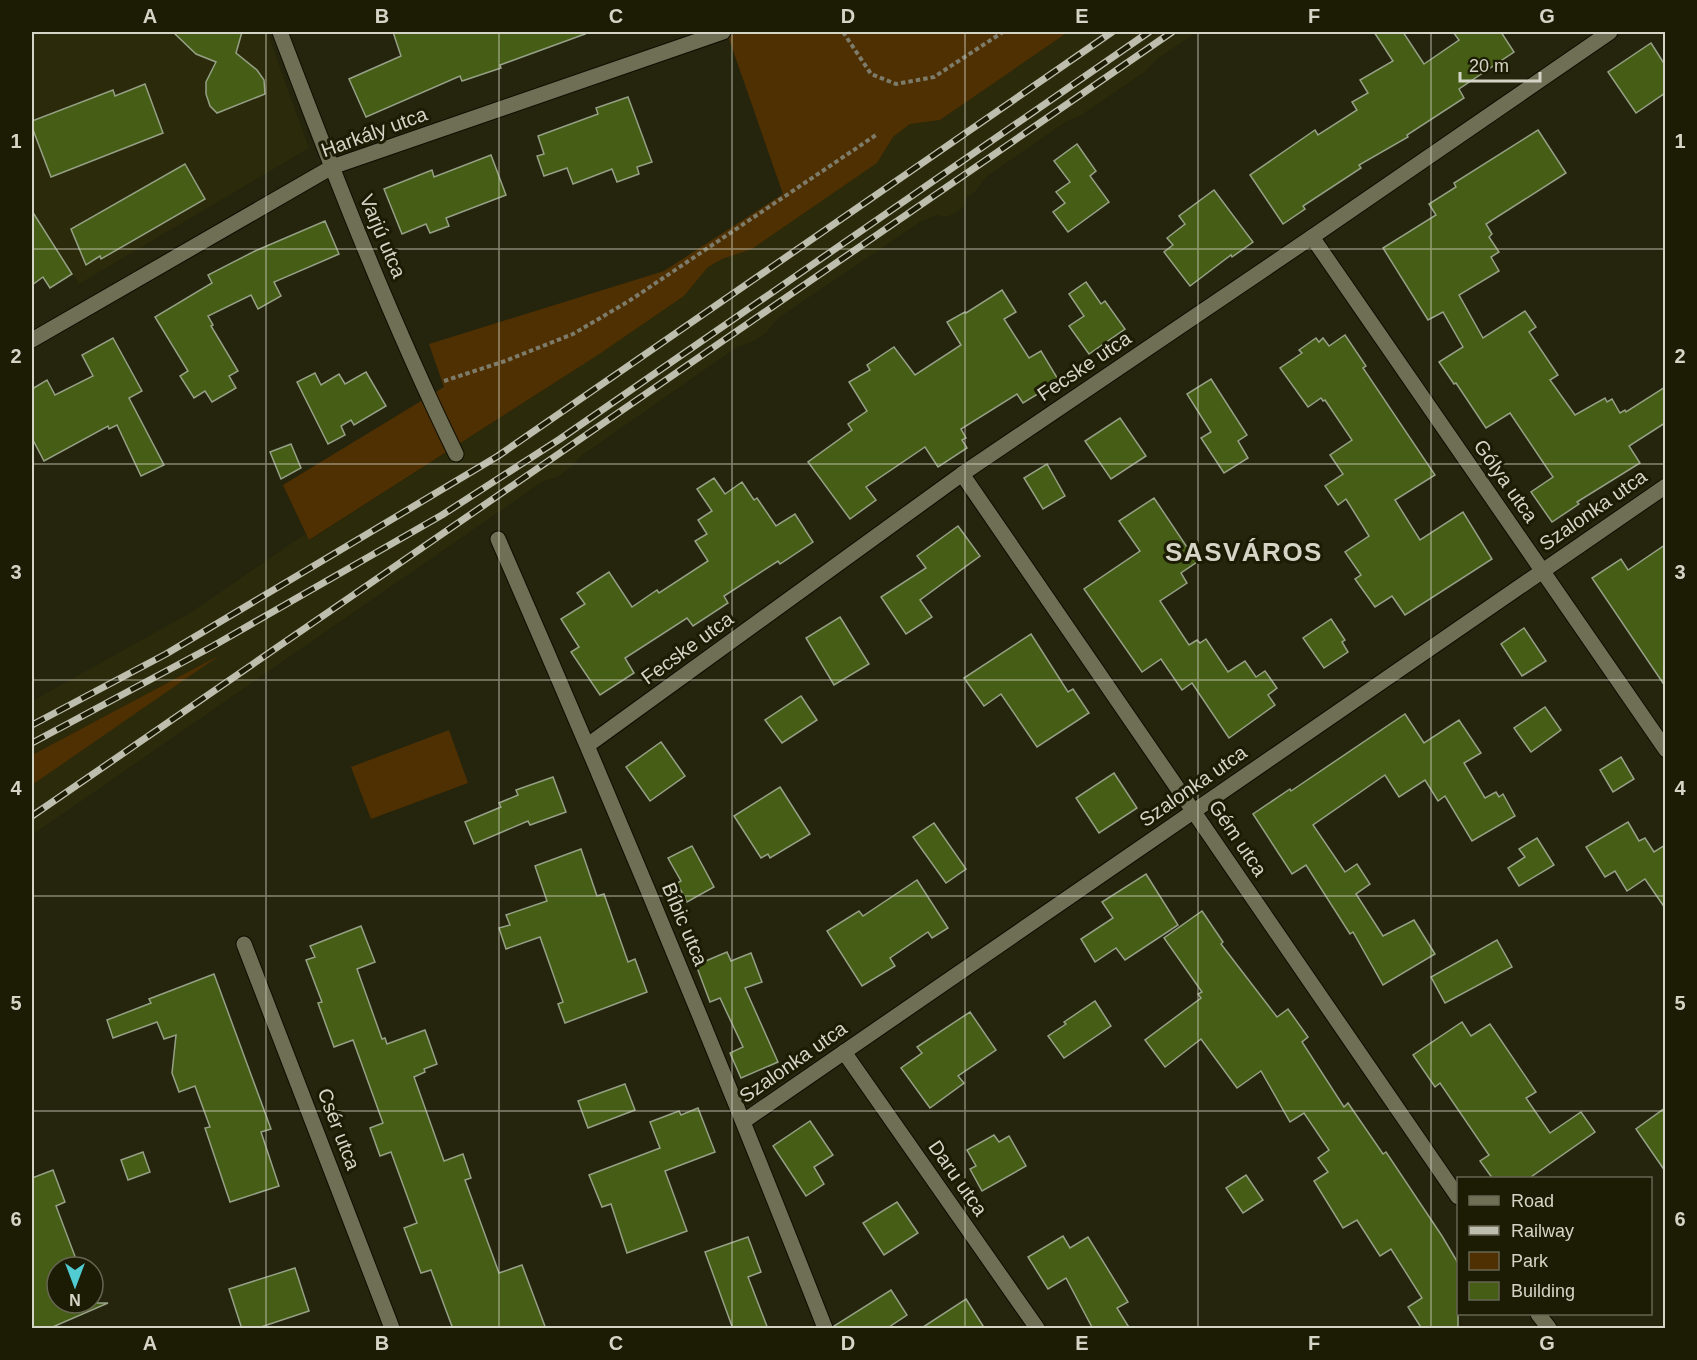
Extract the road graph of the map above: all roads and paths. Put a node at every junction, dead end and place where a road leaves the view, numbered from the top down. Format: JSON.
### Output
{"nodes":[{"id":1,"x":280,"y":32,"type":"edge"},
{"id":2,"x":723,"y":32,"type":"edge"},
{"id":3,"x":843,"y":32,"type":"edge"},
{"id":4,"x":1004,"y":32,"type":"edge"},
{"id":5,"x":1610,"y":32,"type":"edge"},
{"id":6,"x":876,"y":135,"type":"dead end"},
{"id":7,"x":332,"y":167,"type":"junction"},
{"id":8,"x":1312,"y":237,"type":"junction"},
{"id":9,"x":32,"y":340,"type":"edge"},
{"id":10,"x":423,"y":387,"type":"junction"},
{"id":11,"x":456,"y":454,"type":"dead end"},
{"id":12,"x":962,"y":474,"type":"junction"},
{"id":13,"x":1665,"y":486,"type":"edge"},
{"id":14,"x":498,"y":539,"type":"dead end"},
{"id":15,"x":1542,"y":571,"type":"junction"},
{"id":16,"x":588,"y":745,"type":"junction"},
{"id":17,"x":1665,"y":750,"type":"edge"},
{"id":18,"x":1194,"y":811,"type":"junction"},
{"id":19,"x":244,"y":944,"type":"dead end"},
{"id":20,"x":844,"y":1052,"type":"junction"},
{"id":21,"x":744,"y":1121,"type":"junction"},
{"id":22,"x":1457,"y":1196,"type":"edge"},
{"id":23,"x":1540,"y":1315,"type":"edge"},
{"id":24,"x":392,"y":1329,"type":"edge"},
{"id":25,"x":825,"y":1329,"type":"edge"},
{"id":26,"x":1037,"y":1329,"type":"edge"},
{"id":27,"x":1549,"y":1329,"type":"edge"}],
"edges":[{"from":1,"to":7,"type":"street","name":"Varjú utca"},
{"from":2,"to":7,"type":"street","name":"Harkály utca"},
{"from":3,"to":4,"type":"path"},
{"from":5,"to":8,"type":"street","name":"Fecske utca"},
{"from":6,"to":10,"type":"path"},
{"from":7,"to":9,"type":"street","name":"Harkály utca"},
{"from":7,"to":10,"type":"street","name":"Varjú utca"},
{"from":8,"to":12,"type":"street","name":"Fecske utca"},
{"from":8,"to":15,"type":"street","name":"Gólya utca"},
{"from":10,"to":11,"type":"street","name":"Varjú utca"},
{"from":12,"to":16,"type":"street","name":"Fecske utca"},
{"from":12,"to":18,"type":"street","name":"Gém utca"},
{"from":13,"to":15,"type":"street","name":"Szalonka utca"},
{"from":14,"to":16,"type":"street","name":"Bíbic utca"},
{"from":15,"to":17,"type":"street","name":"Gólya utca"},
{"from":15,"to":18,"type":"street","name":"Szalonka utca"},
{"from":16,"to":21,"type":"street","name":"Bíbic utca"},
{"from":18,"to":20,"type":"street","name":"Szalonka utca"},
{"from":18,"to":22,"type":"street","name":"Gém utca"},
{"from":19,"to":24,"type":"street","name":"Csér utca"},
{"from":20,"to":21,"type":"street","name":"Szalonka utca"},
{"from":20,"to":26,"type":"street","name":"Daru utca"},
{"from":21,"to":25,"type":"street","name":"Bíbic utca"},
{"from":23,"to":27,"type":"street"}]}
